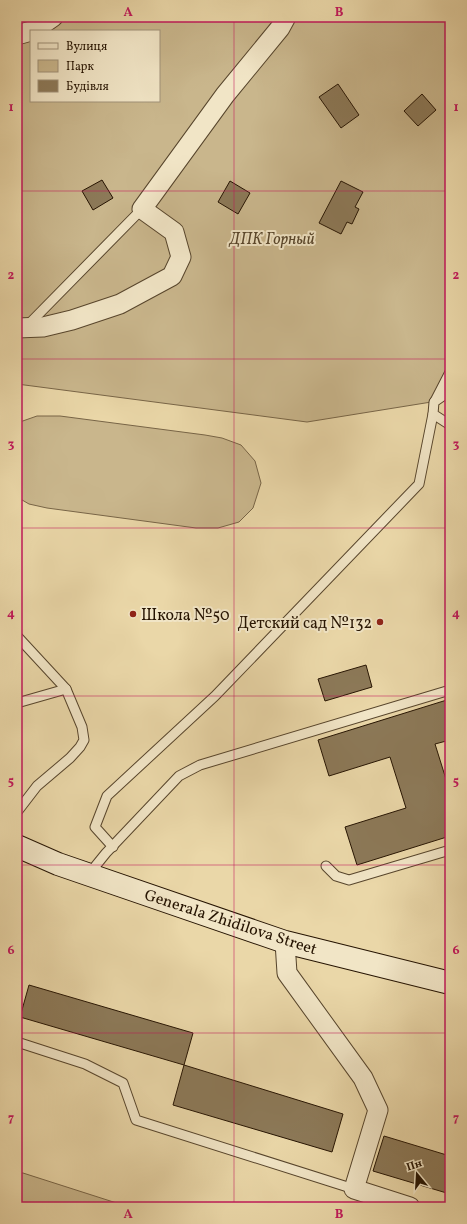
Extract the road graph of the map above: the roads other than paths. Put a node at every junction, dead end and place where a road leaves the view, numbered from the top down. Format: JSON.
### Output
{"nodes":[{"id":1,"x":53,"y":17,"type":"edge"},
{"id":2,"x":286,"y":17,"type":"edge"},
{"id":3,"x":34,"y":30,"type":"edge"},
{"id":4,"x":30,"y":31,"type":"edge"},
{"id":5,"x":17,"y":34,"type":"edge"},
{"id":6,"x":142,"y":209,"type":"junction"},
{"id":7,"x":21,"y":328,"type":"edge"},
{"id":8,"x":450,"y":372,"type":"edge"},
{"id":9,"x":450,"y":391,"type":"edge"},
{"id":10,"x":434,"y":402,"type":"junction"},
{"id":11,"x":433,"y":414,"type":"junction"},
{"id":12,"x":450,"y":425,"type":"edge"},
{"id":13,"x":17,"y":636,"type":"edge"},
{"id":14,"x":66,"y":689,"type":"junction"},
{"id":15,"x":450,"y":690,"type":"edge"},
{"id":16,"x":17,"y":703,"type":"edge"},
{"id":17,"x":17,"y":812,"type":"edge"},
{"id":18,"x":17,"y":846,"type":"edge"},
{"id":19,"x":113,"y":847,"type":"junction"},
{"id":20,"x":450,"y":850,"type":"edge"},
{"id":21,"x":326,"y":866,"type":"dead end"},
{"id":22,"x":89,"y":874,"type":"junction"},
{"id":23,"x":285,"y":942,"type":"junction"},
{"id":24,"x":450,"y":983,"type":"edge"},
{"id":25,"x":17,"y":1042,"type":"edge"},
{"id":26,"x":354,"y":1189,"type":"junction"},
{"id":27,"x":410,"y":1207,"type":"edge"}],
"edges":[{"from":1,"to":3,"type":"street"},
{"from":2,"to":6,"type":"street"},
{"from":4,"to":5,"type":"street"},
{"from":6,"to":7,"type":"lane"},
{"from":6,"to":7,"type":"street"},
{"from":8,"to":10,"type":"lane"},
{"from":9,"to":10,"type":"lane"},
{"from":10,"to":11,"type":"lane"},
{"from":11,"to":12,"type":"lane"},
{"from":11,"to":19,"type":"lane"},
{"from":13,"to":14,"type":"lane"},
{"from":14,"to":16,"type":"lane"},
{"from":14,"to":17,"type":"lane"},
{"from":15,"to":19,"type":"lane"},
{"from":18,"to":22,"type":"main road","name":"Generala Zhidilova Street"},
{"from":19,"to":22,"type":"lane"},
{"from":20,"to":21,"type":"lane"},
{"from":22,"to":23,"type":"main road","name":"Generala Zhidilova Street"},
{"from":23,"to":24,"type":"main road","name":"Generala Zhidilova Street"},
{"from":23,"to":26,"type":"street"},
{"from":25,"to":26,"type":"lane"},
{"from":26,"to":27,"type":"street"}]}
